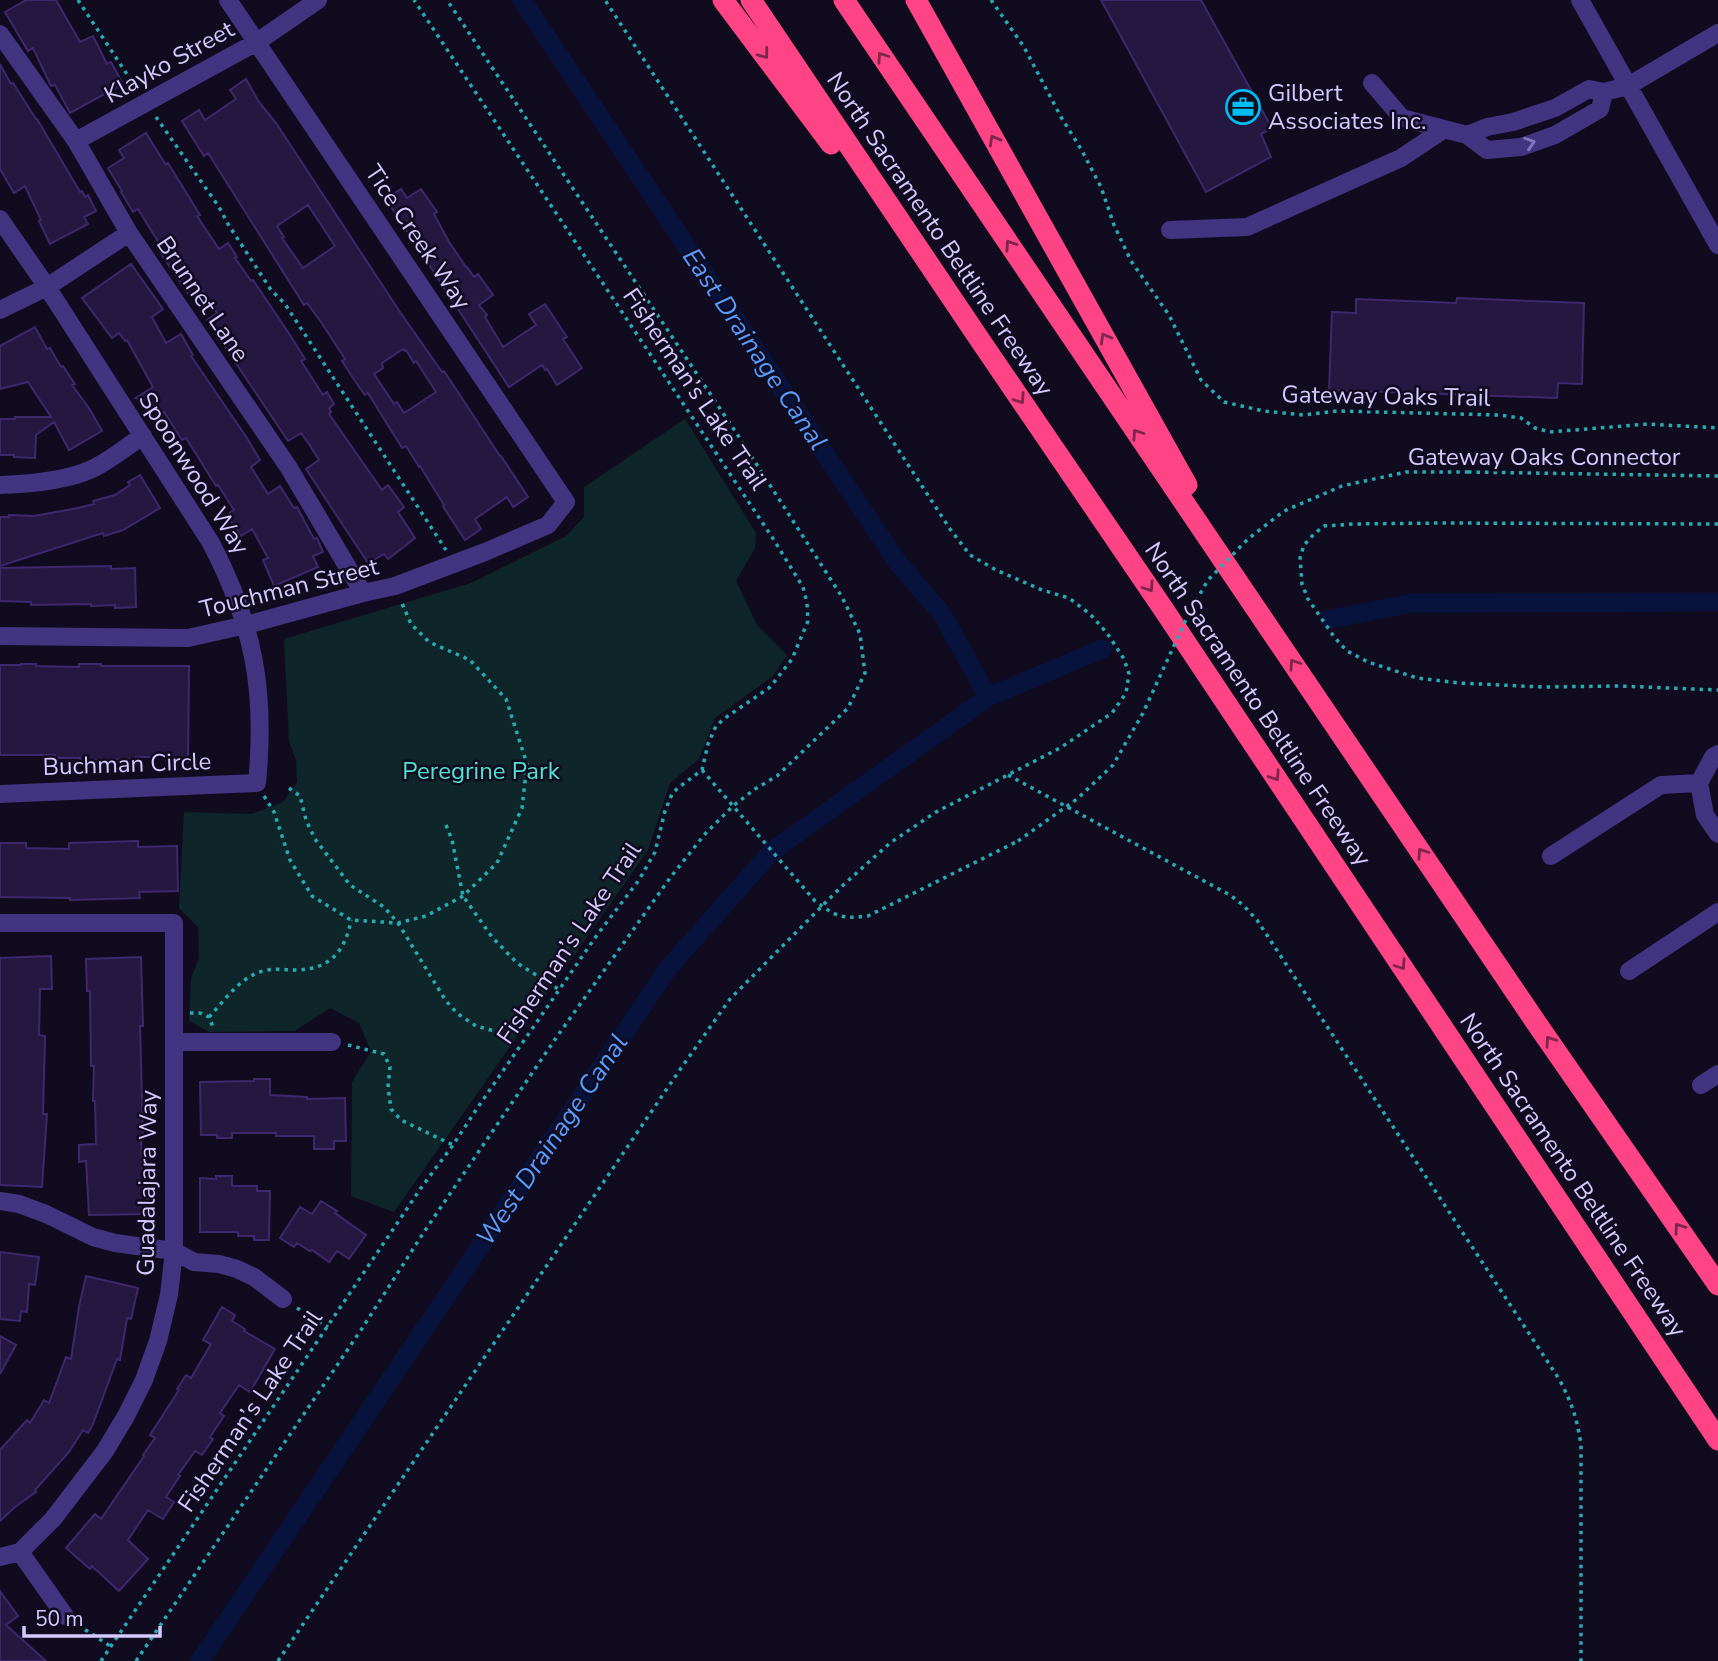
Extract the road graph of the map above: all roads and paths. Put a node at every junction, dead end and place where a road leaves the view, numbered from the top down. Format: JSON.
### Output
{"nodes":[{"id":1,"x":78,"y":0,"type":"edge"},
{"id":2,"x":229,"y":0,"type":"edge"},
{"id":3,"x":318,"y":0,"type":"edge"},
{"id":4,"x":414,"y":0,"type":"edge"},
{"id":5,"x":447,"y":0,"type":"edge"},
{"id":6,"x":605,"y":0,"type":"edge"},
{"id":7,"x":723,"y":0,"type":"edge"},
{"id":8,"x":751,"y":0,"type":"edge"},
{"id":9,"x":844,"y":0,"type":"edge"},
{"id":10,"x":991,"y":0,"type":"edge"},
{"id":11,"x":1580,"y":0,"type":"edge"},
{"id":12,"x":917,"y":3,"type":"edge"},
{"id":13,"x":1718,"y":33,"type":"edge"},
{"id":14,"x":0,"y":34,"type":"edge"},
{"id":15,"x":257,"y":42,"type":"junction"},
{"id":16,"x":1372,"y":83,"type":"dead end"},
{"id":17,"x":1628,"y":86,"type":"junction"},
{"id":18,"x":139,"y":92,"type":"dead end"},
{"id":19,"x":1604,"y":92,"type":"junction"},
{"id":20,"x":156,"y":117,"type":"dead end"},
{"id":21,"x":1443,"y":130,"type":"junction"},
{"id":22,"x":1467,"y":135,"type":"junction"},
{"id":23,"x":76,"y":141,"type":"junction"},
{"id":24,"x":0,"y":219,"type":"edge"},
{"id":25,"x":1170,"y":230,"type":"dead end"},
{"id":26,"x":129,"y":233,"type":"junction"},
{"id":27,"x":1718,"y":245,"type":"edge"},
{"id":28,"x":47,"y":287,"type":"junction"},
{"id":29,"x":0,"y":310,"type":"edge"},
{"id":30,"x":982,"y":343,"type":"junction"},
{"id":31,"x":1718,"y":428,"type":"edge"},
{"id":32,"x":143,"y":436,"type":"junction"},
{"id":33,"x":1718,"y":476,"type":"edge"},
{"id":34,"x":0,"y":485,"type":"edge"},
{"id":35,"x":566,"y":502,"type":"joint"},
{"id":36,"x":1718,"y":524,"type":"edge"},
{"id":37,"x":449,"y":555,"type":"dead end"},
{"id":38,"x":395,"y":586,"type":"junction"},
{"id":39,"x":363,"y":593,"type":"junction"},
{"id":40,"x":1258,"y":612,"type":"junction"},
{"id":41,"x":246,"y":625,"type":"junction"},
{"id":42,"x":0,"y":636,"type":"edge"},
{"id":43,"x":1718,"y":690,"type":"edge"},
{"id":44,"x":1718,"y":754,"type":"edge"},
{"id":45,"x":702,"y":770,"type":"junction"},
{"id":46,"x":1007,"y":774,"type":"junction"},
{"id":47,"x":257,"y":783,"type":"junction"},
{"id":48,"x":1699,"y":783,"type":"junction"},
{"id":49,"x":289,"y":788,"type":"dead end"},
{"id":50,"x":0,"y":794,"type":"edge"},
{"id":51,"x":733,"y":806,"type":"junction"},
{"id":52,"x":446,"y":825,"type":"dead end"},
{"id":53,"x":1718,"y":834,"type":"edge"},
{"id":54,"x":1551,"y":856,"type":"dead end"},
{"id":55,"x":463,"y":896,"type":"junction"},
{"id":56,"x":822,"y":906,"type":"junction"},
{"id":57,"x":1718,"y":912,"type":"edge"},
{"id":58,"x":351,"y":920,"type":"junction"},
{"id":59,"x":0,"y":923,"type":"edge"},
{"id":60,"x":398,"y":923,"type":"junction"},
{"id":61,"x":1629,"y":971,"type":"dead end"},
{"id":62,"x":560,"y":990,"type":"junction"},
{"id":63,"x":188,"y":1013,"type":"dead end"},
{"id":64,"x":209,"y":1017,"type":"junction"},
{"id":65,"x":498,"y":1032,"type":"dead end"},
{"id":66,"x":211,"y":1037,"type":"dead end"},
{"id":67,"x":174,"y":1042,"type":"junction"},
{"id":68,"x":332,"y":1042,"type":"joint"},
{"id":69,"x":1718,"y":1074,"type":"edge"},
{"id":70,"x":1702,"y":1085,"type":"dead end"},
{"id":71,"x":453,"y":1145,"type":"junction"},
{"id":72,"x":0,"y":1201,"type":"edge"},
{"id":73,"x":174,"y":1251,"type":"junction"},
{"id":74,"x":1718,"y":1285,"type":"edge"},
{"id":75,"x":284,"y":1299,"type":"joint"},
{"id":76,"x":328,"y":1327,"type":"junction"},
{"id":77,"x":1718,"y":1440,"type":"edge"},
{"id":78,"x":20,"y":1552,"type":"junction"},
{"id":79,"x":0,"y":1557,"type":"edge"},
{"id":80,"x":65,"y":1616,"type":"joint"},
{"id":81,"x":111,"y":1646,"type":"junction"},
{"id":82,"x":101,"y":1661,"type":"edge"},
{"id":83,"x":136,"y":1661,"type":"edge"},
{"id":84,"x":278,"y":1661,"type":"edge"},
{"id":85,"x":1581,"y":1661,"type":"edge"}],
"edges":[{"from":1,"to":18,"type":"path"},
{"from":2,"to":15,"type":"street","name":"Tice Creek Way"},
{"from":3,"to":15,"type":"street","name":"Klayko Street"},
{"from":4,"to":45,"type":"path","name":"Fisherman’s Lake Trail"},
{"from":5,"to":51,"type":"path"},
{"from":6,"to":46,"type":"path"},
{"from":7,"to":30,"type":"highway","one_way":true},
{"from":8,"to":30,"type":"highway","name":"North Sacramento Beltline Freeway"},
{"from":40,"to":9,"type":"highway","name":"North Sacramento Beltline Freeway","one_way":true},
{"from":10,"to":31,"type":"path","name":"Gateway Oaks Trail"},
{"from":11,"to":17,"type":"street"},
{"from":40,"to":12,"type":"highway","one_way":true},
{"from":13,"to":17,"type":"street"},
{"from":14,"to":23,"type":"street","name":"Brunnet Lane"},
{"from":15,"to":23,"type":"street","name":"Klayko Street"},
{"from":15,"to":35,"type":"street","name":"Tice Creek Way"},
{"from":16,"to":21,"type":"street"},
{"from":17,"to":19,"type":"street"},
{"from":17,"to":27,"type":"street"},
{"from":19,"to":22,"type":"street"},
{"from":22,"to":19,"type":"street","one_way":true},
{"from":20,"to":37,"type":"path"},
{"from":21,"to":22,"type":"street"},
{"from":21,"to":25,"type":"street"},
{"from":23,"to":26,"type":"street","name":"Brunnet Lane"},
{"from":24,"to":28,"type":"street","name":"Spoonwood Way"},
{"from":26,"to":28,"type":"street"},
{"from":26,"to":39,"type":"street","name":"Brunnet Lane"},
{"from":28,"to":29,"type":"street"},
{"from":28,"to":32,"type":"street","name":"Spoonwood Way"},
{"from":30,"to":77,"type":"highway","name":"North Sacramento Beltline Freeway","one_way":true},
{"from":32,"to":34,"type":"street"},
{"from":32,"to":41,"type":"street","name":"Spoonwood Way"},
{"from":33,"to":56,"type":"path","name":"Gateway Oaks Connector","bridge":true},
{"from":35,"to":38,"type":"street","name":"Touchman Street"},
{"from":36,"to":43,"type":"path"},
{"from":38,"to":39,"type":"street","name":"Touchman Street"},
{"from":38,"to":55,"type":"path"},
{"from":39,"to":41,"type":"street","name":"Touchman Street"},
{"from":74,"to":40,"type":"highway","name":"North Sacramento Beltline Freeway","one_way":true},
{"from":41,"to":42,"type":"street","name":"Touchman Street"},
{"from":41,"to":47,"type":"street","name":"Spoonwood Way"},
{"from":44,"to":48,"type":"street"},
{"from":45,"to":51,"type":"path","name":"Gateway Oaks Connector"},
{"from":45,"to":62,"type":"path","name":"Fisherman’s Lake Trail"},
{"from":46,"to":56,"type":"path"},
{"from":46,"to":85,"type":"path"},
{"from":47,"to":50,"type":"street","name":"Buchman Circle"},
{"from":47,"to":58,"type":"path"},
{"from":48,"to":53,"type":"street"},
{"from":48,"to":54,"type":"street"},
{"from":49,"to":60,"type":"path"},
{"from":51,"to":56,"type":"path","name":"Gateway Oaks Connector"},
{"from":51,"to":83,"type":"path"},
{"from":52,"to":55,"type":"path"},
{"from":55,"to":60,"type":"path"},
{"from":55,"to":62,"type":"path"},
{"from":56,"to":84,"type":"path"},
{"from":57,"to":61,"type":"street"},
{"from":58,"to":60,"type":"path"},
{"from":58,"to":64,"type":"path"},
{"from":59,"to":67,"type":"street","name":"Guadalajara Way"},
{"from":60,"to":65,"type":"path"},
{"from":62,"to":71,"type":"path","name":"Fisherman’s Lake Trail"},
{"from":63,"to":64,"type":"path"},
{"from":64,"to":66,"type":"path"},
{"from":67,"to":68,"type":"street"},
{"from":67,"to":73,"type":"street","name":"Guadalajara Way"},
{"from":68,"to":71,"type":"path"},
{"from":69,"to":70,"type":"street"},
{"from":71,"to":76,"type":"path","name":"Fisherman’s Lake Trail"},
{"from":72,"to":73,"type":"street"},
{"from":73,"to":75,"type":"street"},
{"from":73,"to":78,"type":"street","name":"Guadalajara Way"},
{"from":75,"to":76,"type":"path"},
{"from":76,"to":81,"type":"path","name":"Fisherman’s Lake Trail"},
{"from":78,"to":79,"type":"street"},
{"from":78,"to":80,"type":"street"},
{"from":80,"to":81,"type":"path"},
{"from":81,"to":82,"type":"path","name":"Fisherman’s Lake Trail"}]}
